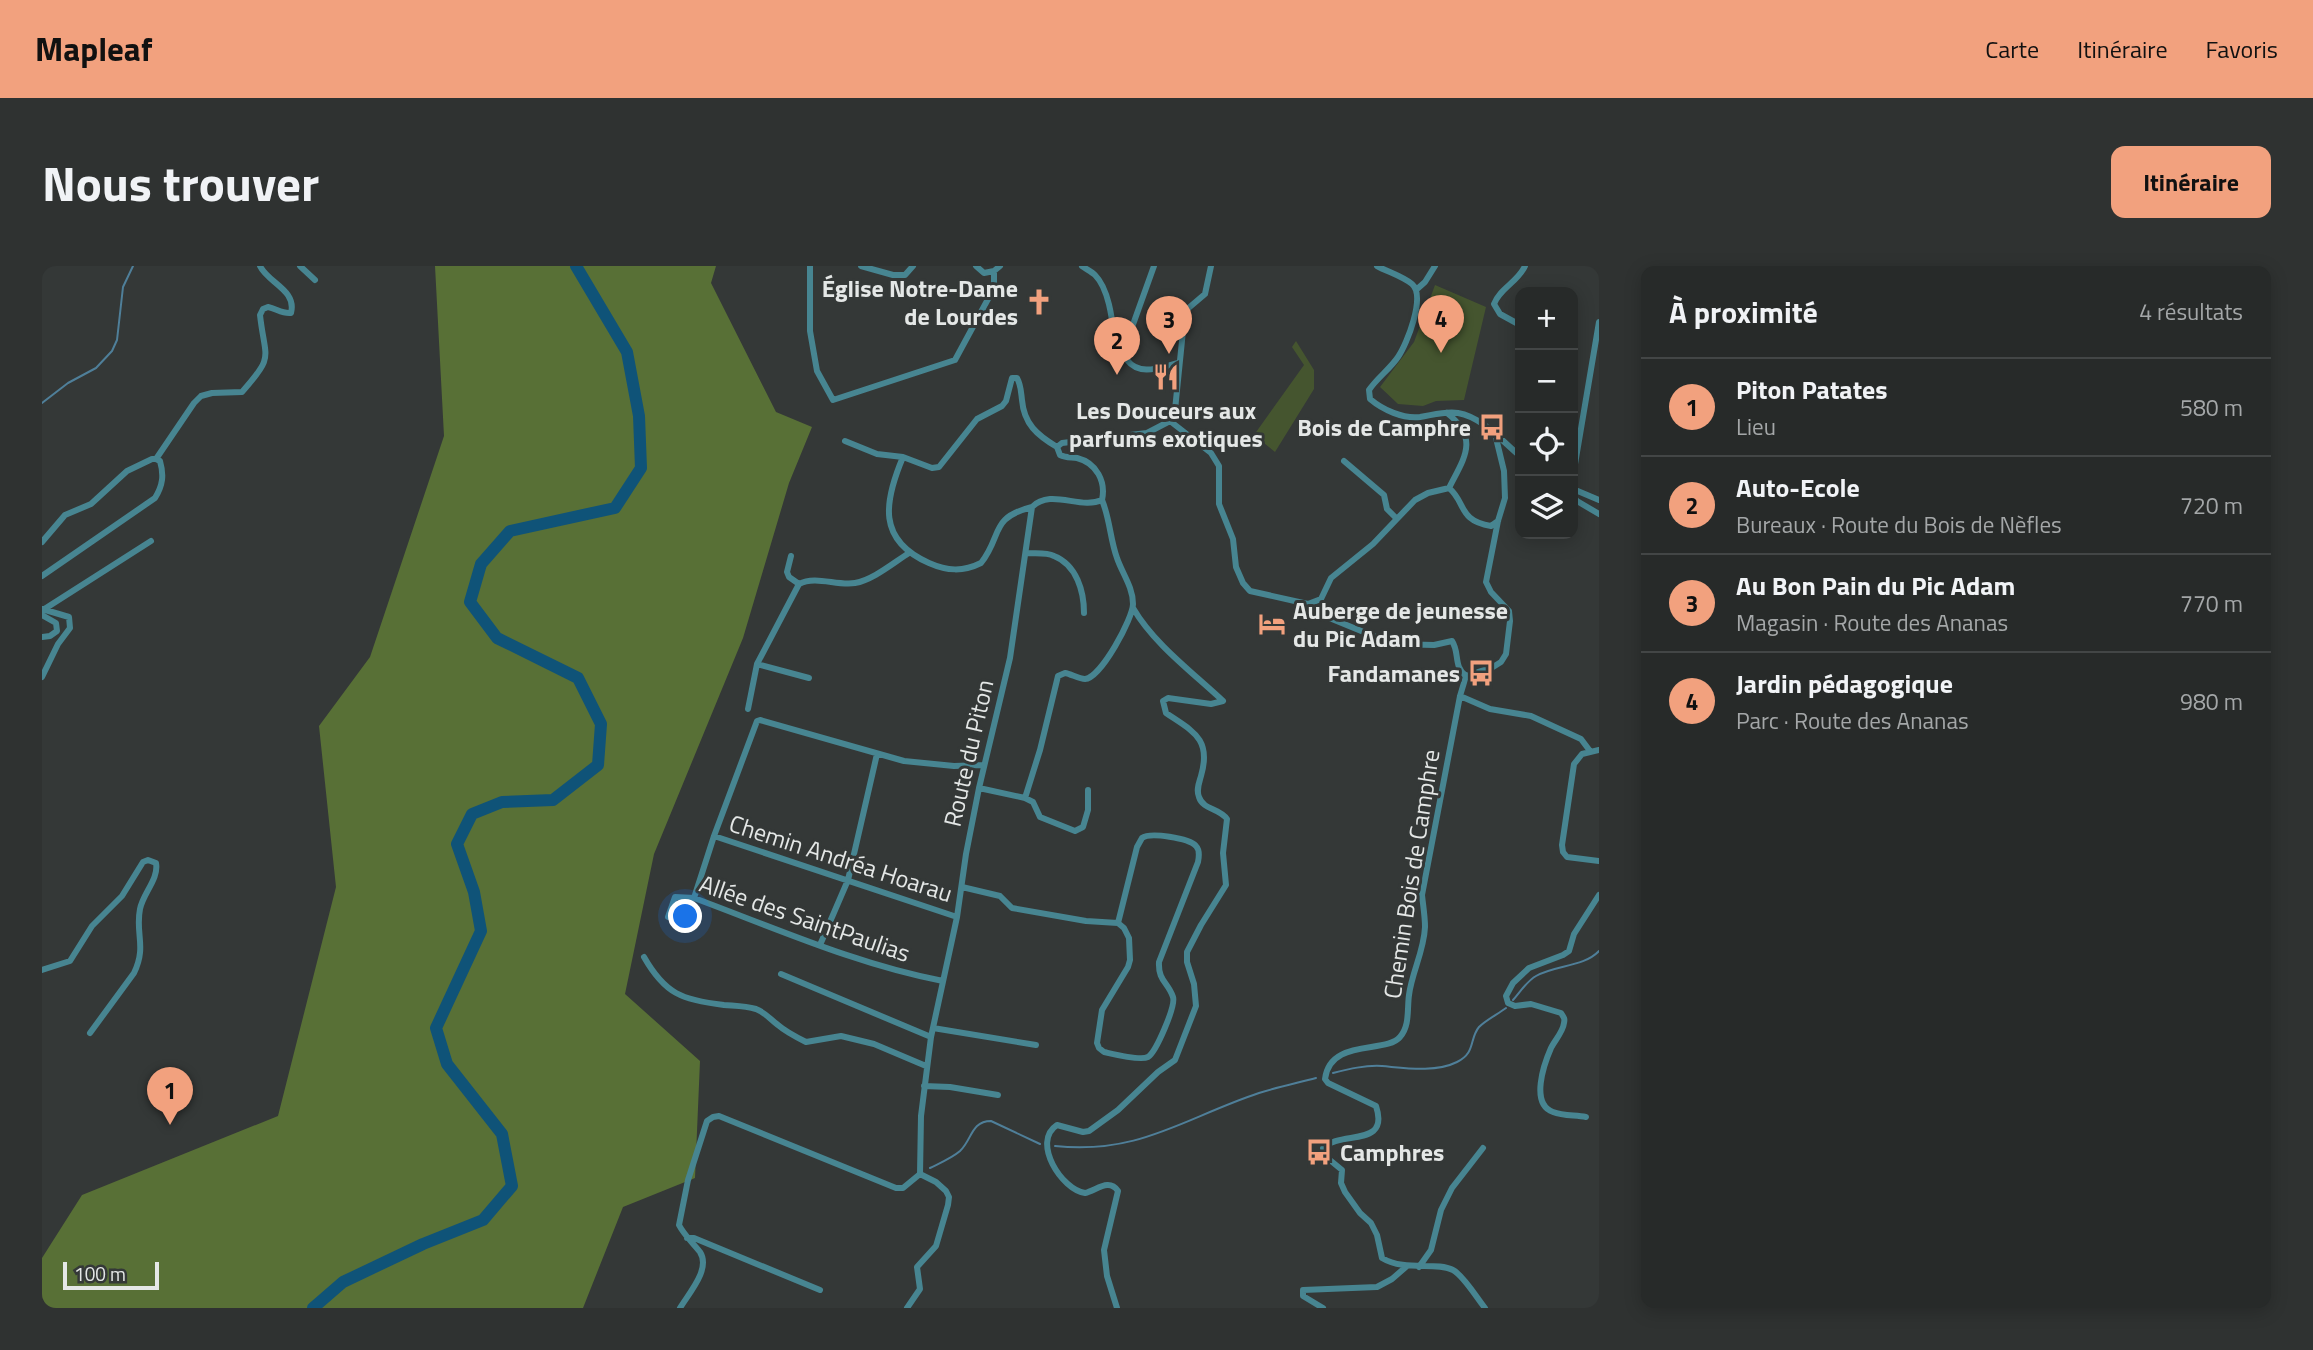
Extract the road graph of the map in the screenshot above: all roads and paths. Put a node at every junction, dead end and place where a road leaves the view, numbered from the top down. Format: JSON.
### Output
{"nodes":[{"id":1,"x":260,"y":266,"type":"edge"},
{"id":2,"x":300,"y":266,"type":"edge"},
{"id":3,"x":810,"y":266,"type":"edge"},
{"id":4,"x":861,"y":266,"type":"edge"},
{"id":5,"x":913,"y":266,"type":"edge"},
{"id":6,"x":976,"y":266,"type":"edge"},
{"id":7,"x":1082,"y":266,"type":"edge"},
{"id":8,"x":1154,"y":266,"type":"edge"},
{"id":9,"x":1211,"y":266,"type":"edge"},
{"id":10,"x":1377,"y":266,"type":"edge"},
{"id":11,"x":1435,"y":266,"type":"edge"},
{"id":12,"x":1525,"y":266,"type":"edge"},
{"id":13,"x":997,"y":268,"type":"edge"},
{"id":14,"x":315,"y":280,"type":"dead end"},
{"id":15,"x":1416,"y":290,"type":"junction"},
{"id":16,"x":1515,"y":322,"type":"edge"},
{"id":17,"x":1599,"y":322,"type":"edge"},
{"id":18,"x":1125,"y":354,"type":"junction"},
{"id":19,"x":1596,"y":354,"type":"edge"},
{"id":20,"x":1178,"y":363,"type":"junction"},
{"id":21,"x":1446,"y":412,"type":"junction"},
{"id":22,"x":1170,"y":421,"type":"junction"},
{"id":23,"x":1496,"y":436,"type":"junction"},
{"id":24,"x":845,"y":441,"type":"dead end"},
{"id":25,"x":1057,"y":447,"type":"junction"},
{"id":26,"x":1578,"y":449,"type":"edge"},
{"id":27,"x":1515,"y":452,"type":"edge"},
{"id":28,"x":903,"y":457,"type":"junction"},
{"id":29,"x":156,"y":459,"type":"junction"},
{"id":30,"x":1344,"y":461,"type":"dead end"},
{"id":31,"x":1449,"y":488,"type":"junction"},
{"id":32,"x":1578,"y":491,"type":"edge"},
{"id":33,"x":1102,"y":500,"type":"junction"},
{"id":34,"x":1599,"y":500,"type":"edge"},
{"id":35,"x":1578,"y":502,"type":"edge"},
{"id":36,"x":1032,"y":507,"type":"junction"},
{"id":37,"x":1599,"y":513,"type":"edge"},
{"id":38,"x":1396,"y":518,"type":"junction"},
{"id":39,"x":1498,"y":521,"type":"junction"},
{"id":40,"x":151,"y":541,"type":"dead end"},
{"id":41,"x":42,"y":542,"type":"edge"},
{"id":42,"x":909,"y":553,"type":"junction"},
{"id":43,"x":1026,"y":553,"type":"junction"},
{"id":44,"x":792,"y":556,"type":"dead end"},
{"id":45,"x":42,"y":576,"type":"edge"},
{"id":46,"x":799,"y":584,"type":"junction"},
{"id":47,"x":1308,"y":604,"type":"junction"},
{"id":48,"x":1133,"y":608,"type":"junction"},
{"id":49,"x":42,"y":611,"type":"edge"},
{"id":50,"x":1084,"y":613,"type":"dead end"},
{"id":51,"x":42,"y":637,"type":"edge"},
{"id":52,"x":757,"y":664,"type":"junction"},
{"id":53,"x":1466,"y":676,"type":"junction"},
{"id":54,"x":42,"y":677,"type":"edge"},
{"id":55,"x":809,"y":678,"type":"dead end"},
{"id":56,"x":1461,"y":696,"type":"junction"},
{"id":57,"x":748,"y":709,"type":"dead end"},
{"id":58,"x":1599,"y":750,"type":"edge"},
{"id":59,"x":1590,"y":751,"type":"junction"},
{"id":60,"x":877,"y":754,"type":"junction"},
{"id":61,"x":983,"y":765,"type":"junction"},
{"id":62,"x":979,"y":788,"type":"junction"},
{"id":63,"x":1088,"y":790,"type":"dead end"},
{"id":64,"x":1025,"y":797,"type":"junction"},
{"id":65,"x":713,"y":836,"type":"junction"},
{"id":66,"x":1599,"y":861,"type":"edge"},
{"id":67,"x":848,"y":880,"type":"junction"},
{"id":68,"x":962,"y":887,"type":"junction"},
{"id":69,"x":1599,"y":895,"type":"edge"},
{"id":70,"x":694,"y":898,"type":"junction"},
{"id":71,"x":668,"y":917,"type":"dead end"},
{"id":72,"x":957,"y":917,"type":"junction"},
{"id":73,"x":1118,"y":923,"type":"junction"},
{"id":74,"x":820,"y":945,"type":"junction"},
{"id":75,"x":644,"y":957,"type":"dead end"},
{"id":76,"x":42,"y":970,"type":"edge"},
{"id":77,"x":781,"y":974,"type":"dead end"},
{"id":78,"x":943,"y":981,"type":"junction"},
{"id":79,"x":933,"y":1028,"type":"junction"},
{"id":80,"x":90,"y":1033,"type":"dead end"},
{"id":81,"x":931,"y":1037,"type":"junction"},
{"id":82,"x":1035,"y":1045,"type":"dead end"},
{"id":83,"x":926,"y":1066,"type":"junction"},
{"id":84,"x":924,"y":1086,"type":"junction"},
{"id":85,"x":998,"y":1095,"type":"dead end"},
{"id":86,"x":1586,"y":1117,"type":"dead end"},
{"id":87,"x":1483,"y":1148,"type":"dead end"},
{"id":88,"x":920,"y":1174,"type":"junction"},
{"id":89,"x":687,"y":1238,"type":"junction"},
{"id":90,"x":1407,"y":1266,"type":"junction"},
{"id":91,"x":1419,"y":1267,"type":"junction"},
{"id":92,"x":820,"y":1290,"type":"dead end"},
{"id":93,"x":680,"y":1308,"type":"edge"},
{"id":94,"x":907,"y":1308,"type":"edge"},
{"id":95,"x":1117,"y":1308,"type":"edge"},
{"id":96,"x":1323,"y":1308,"type":"edge"},
{"id":97,"x":1485,"y":1308,"type":"edge"}],
"edges":[{"from":1,"to":29,"type":"street"},
{"from":2,"to":14,"type":"street"},
{"from":3,"to":13,"type":"street"},
{"from":4,"to":5,"type":"street"},
{"from":6,"to":13,"type":"street"},
{"from":7,"to":18,"type":"street"},
{"from":8,"to":18,"type":"street"},
{"from":9,"to":20,"type":"street"},
{"from":10,"to":15,"type":"street"},
{"from":11,"to":15,"type":"street"},
{"from":12,"to":16,"type":"street"},
{"from":15,"to":21,"type":"street"},
{"from":17,"to":19,"type":"street"},
{"from":18,"to":20,"type":"street"},
{"from":19,"to":26,"type":"street"},
{"from":20,"to":22,"type":"street"},
{"from":21,"to":23,"type":"street"},
{"from":21,"to":31,"type":"street"},
{"from":22,"to":25,"type":"street"},
{"from":22,"to":47,"type":"street"},
{"from":23,"to":27,"type":"street"},
{"from":23,"to":39,"type":"street"},
{"from":24,"to":28,"type":"street"},
{"from":25,"to":28,"type":"street"},
{"from":25,"to":33,"type":"street"},
{"from":28,"to":42,"type":"street"},
{"from":29,"to":41,"type":"street"},
{"from":29,"to":45,"type":"street"},
{"from":30,"to":38,"type":"street"},
{"from":31,"to":38,"type":"street"},
{"from":31,"to":39,"type":"street"},
{"from":32,"to":34,"type":"street"},
{"from":33,"to":36,"type":"street"},
{"from":33,"to":48,"type":"street"},
{"from":35,"to":37,"type":"street"},
{"from":36,"to":42,"type":"street"},
{"from":36,"to":43,"type":"street","name":"Route du Piton"},
{"from":38,"to":47,"type":"street"},
{"from":39,"to":53,"type":"street"},
{"from":40,"to":49,"type":"street"},
{"from":42,"to":46,"type":"street"},
{"from":43,"to":50,"type":"street"},
{"from":43,"to":61,"type":"street","name":"Route du Piton"},
{"from":44,"to":46,"type":"street"},
{"from":46,"to":52,"type":"street"},
{"from":47,"to":53,"type":"street"},
{"from":48,"to":64,"type":"street"},
{"from":48,"to":95,"type":"street"},
{"from":49,"to":51,"type":"street"},
{"from":49,"to":54,"type":"street"},
{"from":52,"to":55,"type":"street"},
{"from":52,"to":57,"type":"street"},
{"from":53,"to":56,"type":"street","name":"Chemin Bois de Camphre"},
{"from":56,"to":59,"type":"street"},
{"from":56,"to":90,"type":"street","name":"Chemin Bois de Camphre"},
{"from":58,"to":59,"type":"street"},
{"from":59,"to":66,"type":"street"},
{"from":60,"to":61,"type":"street"},
{"from":60,"to":65,"type":"street"},
{"from":60,"to":67,"type":"street"},
{"from":61,"to":62,"type":"street","name":"Route du Piton"},
{"from":62,"to":64,"type":"street"},
{"from":62,"to":68,"type":"street","name":"Route du Piton"},
{"from":63,"to":64,"type":"street"},
{"from":65,"to":67,"type":"street","name":"Chemin Andréa Hoarau"},
{"from":65,"to":70,"type":"street"},
{"from":67,"to":72,"type":"street","name":"Chemin Andréa Hoarau"},
{"from":67,"to":74,"type":"street"},
{"from":68,"to":72,"type":"street","name":"Route du Piton"},
{"from":68,"to":73,"type":"street"},
{"from":69,"to":86,"type":"street"},
{"from":70,"to":71,"type":"street","name":"Allée des SaintPaulias"},
{"from":70,"to":74,"type":"street","name":"Allée des SaintPaulias"},
{"from":72,"to":78,"type":"street","name":"Route du Piton"},
{"from":73,"to":73,"type":"street"},
{"from":74,"to":78,"type":"street","name":"Allée des SaintPaulias"},
{"from":75,"to":83,"type":"street"},
{"from":76,"to":80,"type":"street"},
{"from":77,"to":81,"type":"street"},
{"from":78,"to":79,"type":"street","name":"Route du Piton"},
{"from":79,"to":81,"type":"street","name":"Route du Piton"},
{"from":79,"to":82,"type":"street"},
{"from":81,"to":83,"type":"street","name":"Route du Piton"},
{"from":83,"to":84,"type":"street","name":"Route du Piton"},
{"from":84,"to":85,"type":"street"},
{"from":84,"to":88,"type":"street","name":"Route du Piton"},
{"from":87,"to":91,"type":"street"},
{"from":88,"to":89,"type":"street"},
{"from":88,"to":94,"type":"street"},
{"from":89,"to":92,"type":"street"},
{"from":89,"to":93,"type":"street"},
{"from":90,"to":91,"type":"street","name":"Chemin Bois de Camphre"},
{"from":90,"to":96,"type":"street"},
{"from":91,"to":97,"type":"street","name":"Chemin Bois de Camphre"}]}
